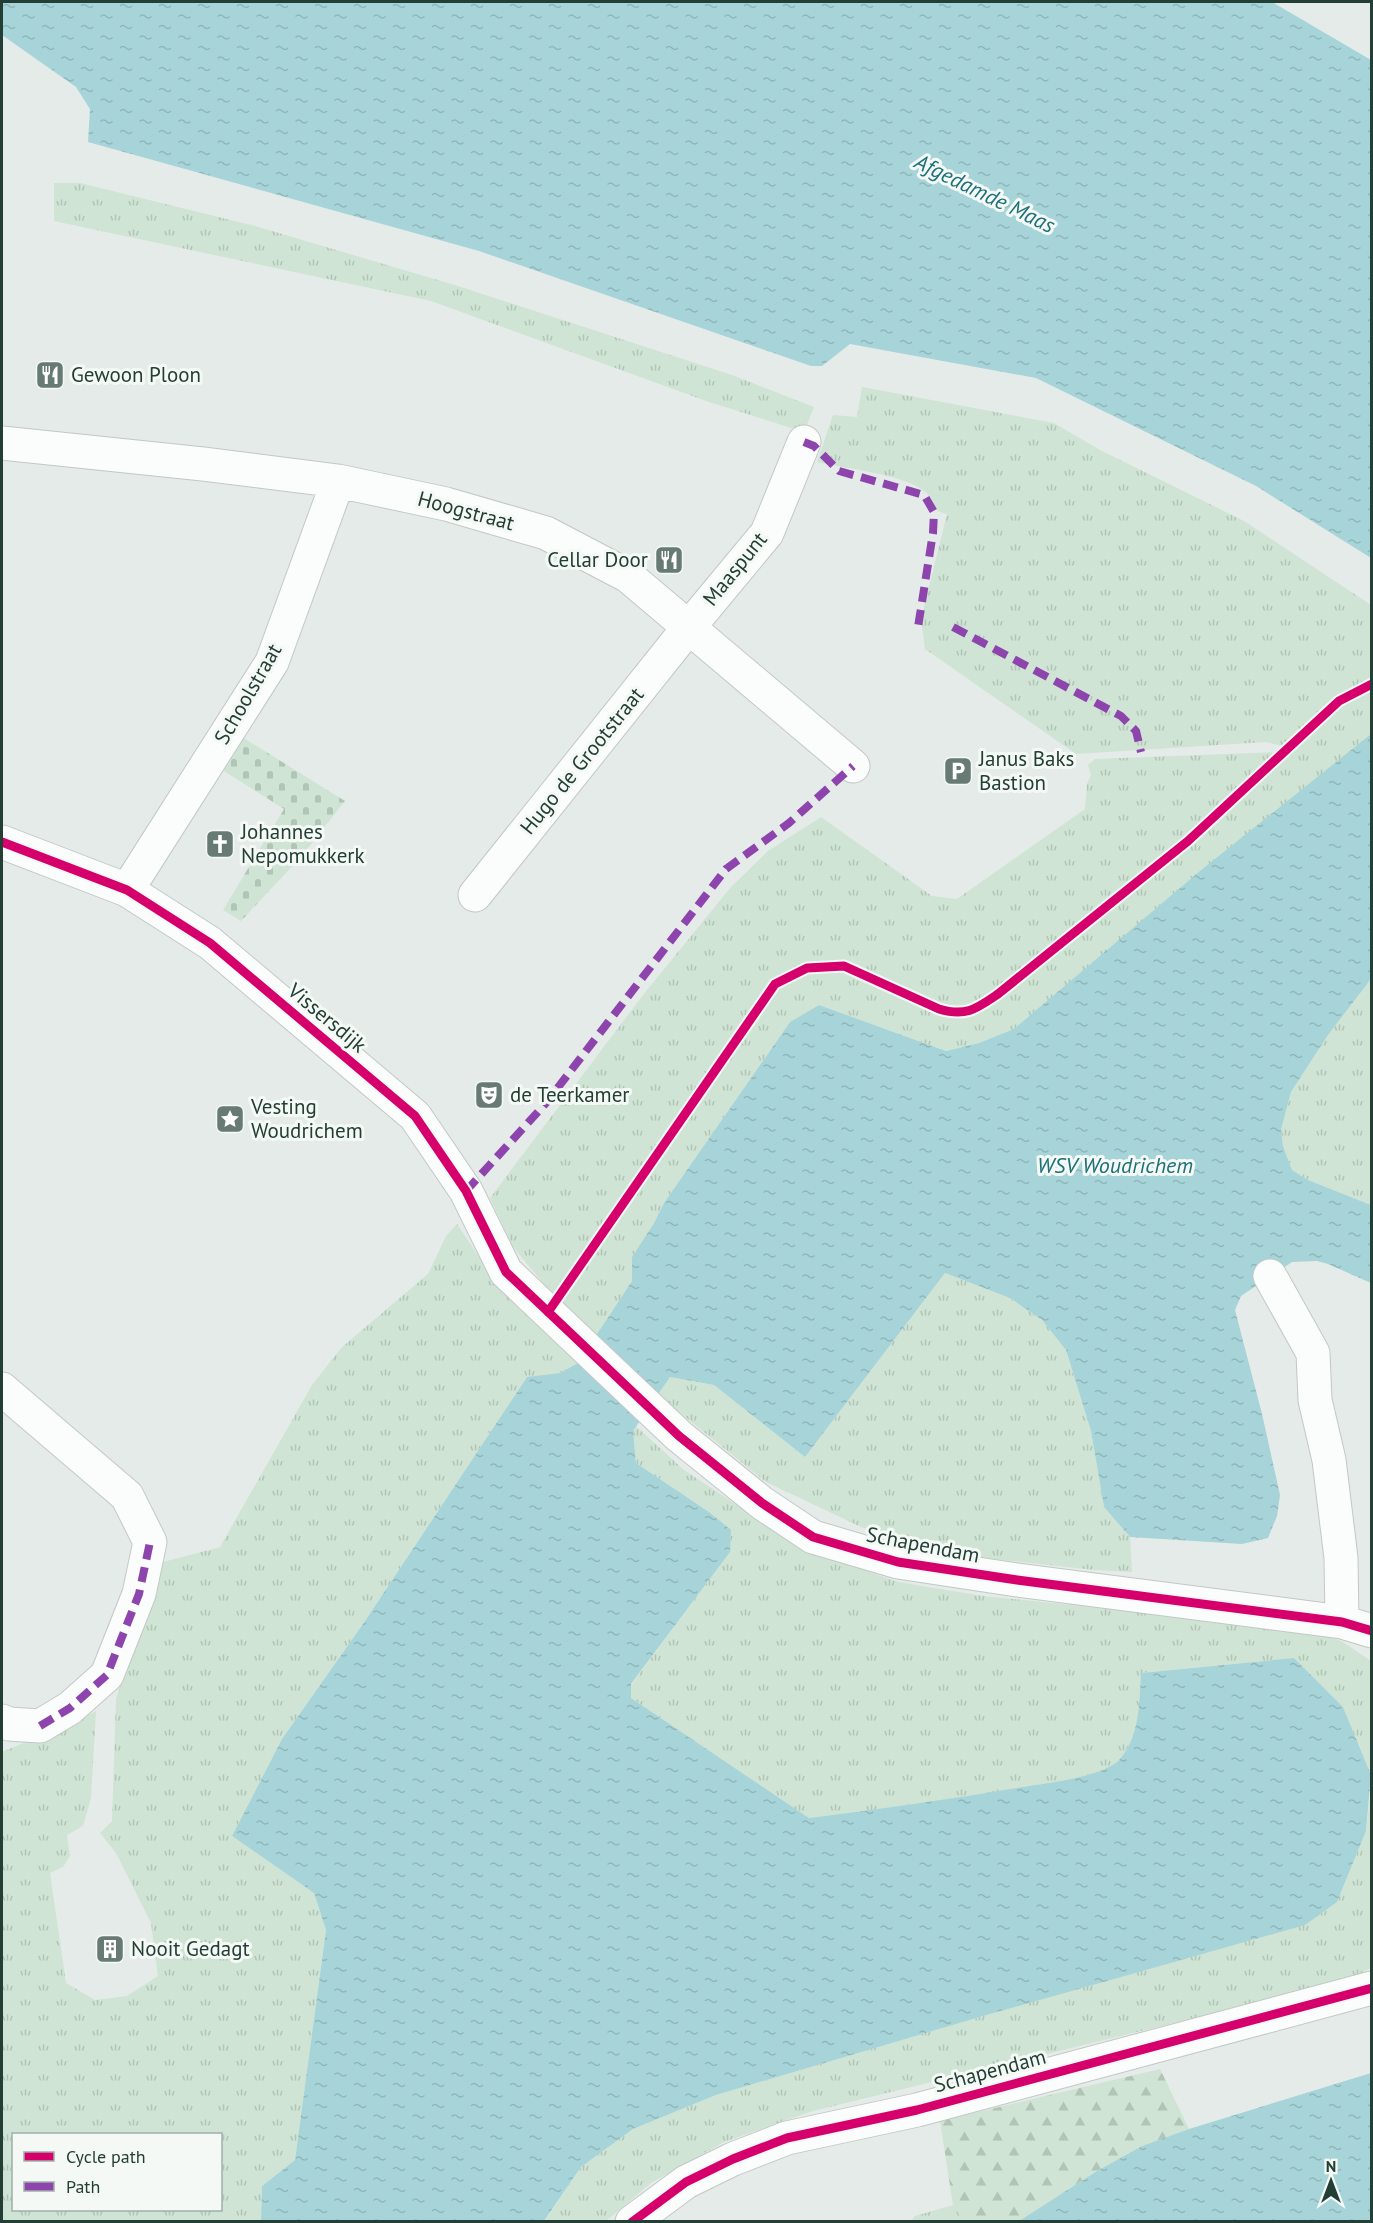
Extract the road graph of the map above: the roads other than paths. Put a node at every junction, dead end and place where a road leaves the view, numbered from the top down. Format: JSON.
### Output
{"nodes":[{"id":1,"x":804,"y":442,"type":"dead end"},
{"id":2,"x":2,"y":443,"type":"edge"},
{"id":3,"x":338,"y":481,"type":"junction"},
{"id":4,"x":689,"y":627,"type":"junction"},
{"id":5,"x":853,"y":766,"type":"dead end"},
{"id":6,"x":6,"y":852,"type":"edge"},
{"id":7,"x":126,"y":890,"type":"junction"},
{"id":8,"x":475,"y":895,"type":"dead end"},
{"id":9,"x":1270,"y":1276,"type":"dead end"},
{"id":10,"x":552,"y":1316,"type":"joint"},
{"id":11,"x":2,"y":1389,"type":"edge"},
{"id":12,"x":1357,"y":1627,"type":"edge"},
{"id":13,"x":2,"y":1721,"type":"edge"},
{"id":14,"x":1371,"y":1988,"type":"edge"},
{"id":15,"x":632,"y":2222,"type":"edge"}],
"edges":[{"from":1,"to":4,"type":"street","name":"Maaspunt"},
{"from":2,"to":3,"type":"street","name":"Hoogstraat"},
{"from":3,"to":4,"type":"street","name":"Hoogstraat"},
{"from":3,"to":7,"type":"street","name":"Schoolstraat"},
{"from":4,"to":5,"type":"street","name":"Hoogstraat"},
{"from":4,"to":8,"type":"street","name":"Hugo de Grootstraat"},
{"from":6,"to":7,"type":"street","name":"Vissersdijk"},
{"from":7,"to":10,"type":"street","name":"Vissersdijk"},
{"from":9,"to":12,"type":"street"},
{"from":10,"to":12,"type":"street","name":"Schapendam"},
{"from":11,"to":13,"type":"street"},
{"from":14,"to":15,"type":"street","name":"Schapendam"}]}
